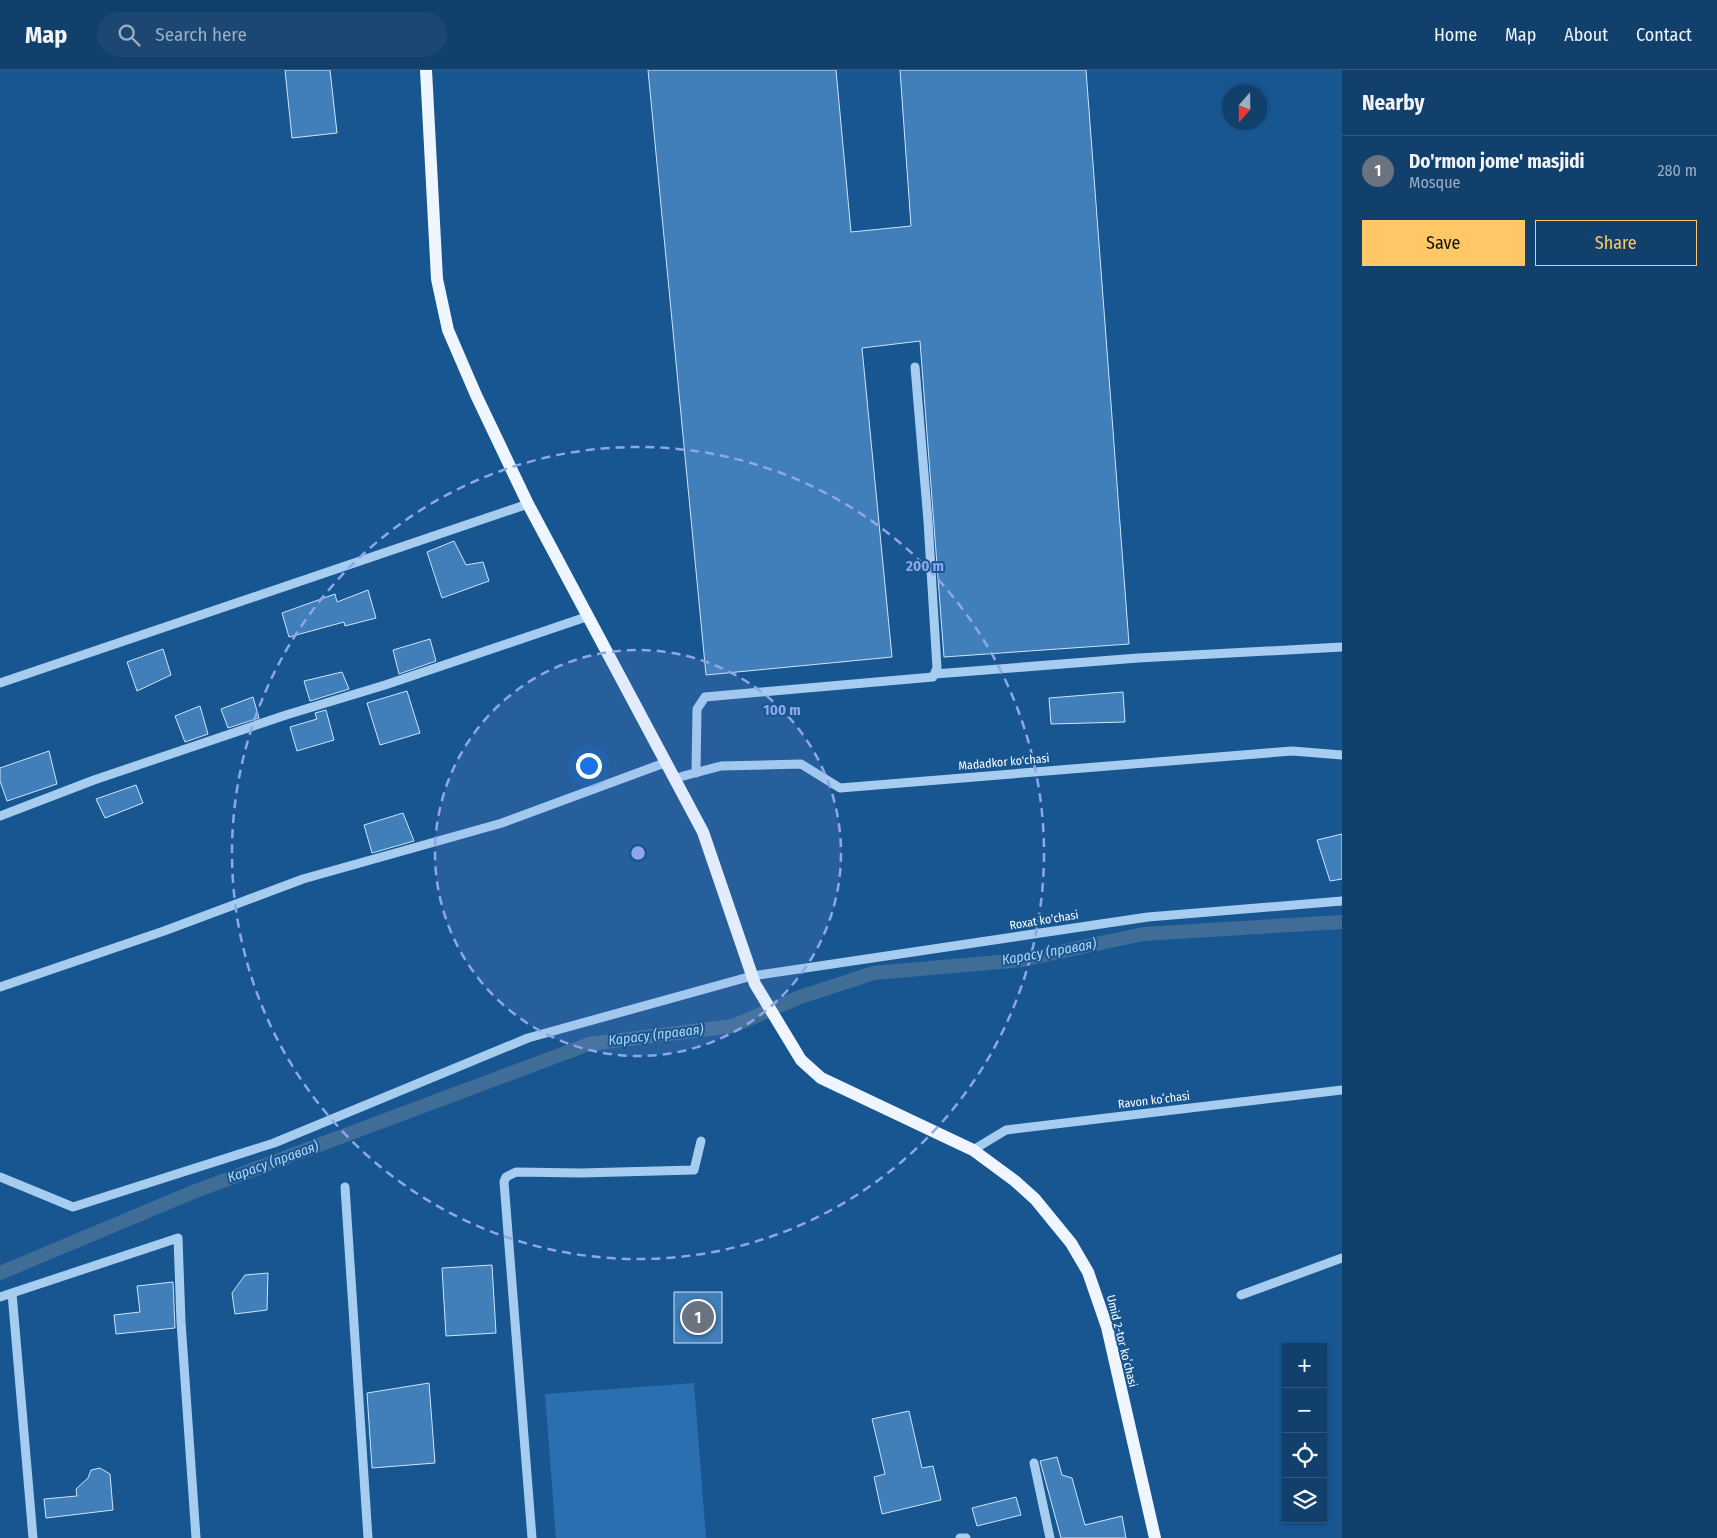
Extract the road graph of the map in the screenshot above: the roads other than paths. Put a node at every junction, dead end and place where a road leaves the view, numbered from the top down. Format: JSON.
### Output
{"nodes":[{"id":1,"x":426,"y":70,"type":"edge"},
{"id":2,"x":915,"y":367,"type":"dead end"},
{"id":3,"x":528,"y":504,"type":"junction"},
{"id":4,"x":589,"y":616,"type":"junction"},
{"id":5,"x":1342,"y":646,"type":"edge"},
{"id":6,"x":936,"y":674,"type":"junction"},
{"id":7,"x":0,"y":683,"type":"edge"},
{"id":8,"x":1342,"y":755,"type":"edge"},
{"id":9,"x":667,"y":762,"type":"junction"},
{"id":10,"x":696,"y":773,"type":"junction"},
{"id":11,"x":676,"y":778,"type":"junction"},
{"id":12,"x":0,"y":816,"type":"edge"},
{"id":13,"x":1342,"y":901,"type":"edge"},
{"id":14,"x":754,"y":980,"type":"junction"},
{"id":15,"x":0,"y":987,"type":"edge"},
{"id":16,"x":1342,"y":1090,"type":"edge"},
{"id":17,"x":700,"y":1142,"type":"dead end"},
{"id":18,"x":973,"y":1150,"type":"junction"},
{"id":19,"x":0,"y":1177,"type":"edge"},
{"id":20,"x":345,"y":1187,"type":"dead end"},
{"id":21,"x":1342,"y":1258,"type":"edge"},
{"id":22,"x":12,"y":1294,"type":"junction"},
{"id":23,"x":1241,"y":1295,"type":"dead end"},
{"id":24,"x":0,"y":1297,"type":"edge"},
{"id":25,"x":1034,"y":1463,"type":"dead end"},
{"id":26,"x":33,"y":1538,"type":"edge"},
{"id":27,"x":196,"y":1538,"type":"edge"},
{"id":28,"x":368,"y":1538,"type":"edge"},
{"id":29,"x":532,"y":1538,"type":"edge"},
{"id":30,"x":960,"y":1538,"type":"edge"},
{"id":31,"x":966,"y":1538,"type":"edge"},
{"id":32,"x":1050,"y":1538,"type":"edge"},
{"id":33,"x":1155,"y":1538,"type":"edge"}],
"edges":[{"from":1,"to":3,"type":"main road","name":"Umid 2-tor koʻchasi"},
{"from":2,"to":6,"type":"street"},
{"from":3,"to":4,"type":"main road","name":"Umid 2-tor koʻchasi"},
{"from":3,"to":7,"type":"street"},
{"from":4,"to":9,"type":"main road","name":"Umid 2-tor koʻchasi"},
{"from":4,"to":12,"type":"street"},
{"from":5,"to":6,"type":"street"},
{"from":6,"to":10,"type":"street"},
{"from":8,"to":10,"type":"street","name":"Madadkor ko'chasi"},
{"from":9,"to":11,"type":"main road","name":"Umid 2-tor koʻchasi"},
{"from":9,"to":15,"type":"street"},
{"from":10,"to":11,"type":"street","name":"Madadkor ko'chasi"},
{"from":11,"to":14,"type":"main road","name":"Umid 2-tor koʻchasi"},
{"from":13,"to":14,"type":"street","name":"Roxat ko'chasi"},
{"from":14,"to":18,"type":"main road","name":"Umid 2-tor koʻchasi"},
{"from":14,"to":19,"type":"street","name":"Roxat ko'chasi"},
{"from":16,"to":18,"type":"street","name":"Ravon koʻchasi"},
{"from":17,"to":29,"type":"street"},
{"from":18,"to":33,"type":"main road","name":"Umid 2-tor koʻchasi"},
{"from":20,"to":28,"type":"street"},
{"from":21,"to":23,"type":"street"},
{"from":22,"to":24,"type":"street"},
{"from":22,"to":26,"type":"street"},
{"from":22,"to":27,"type":"street"},
{"from":25,"to":32,"type":"street"},
{"from":30,"to":31,"type":"street"}]}
